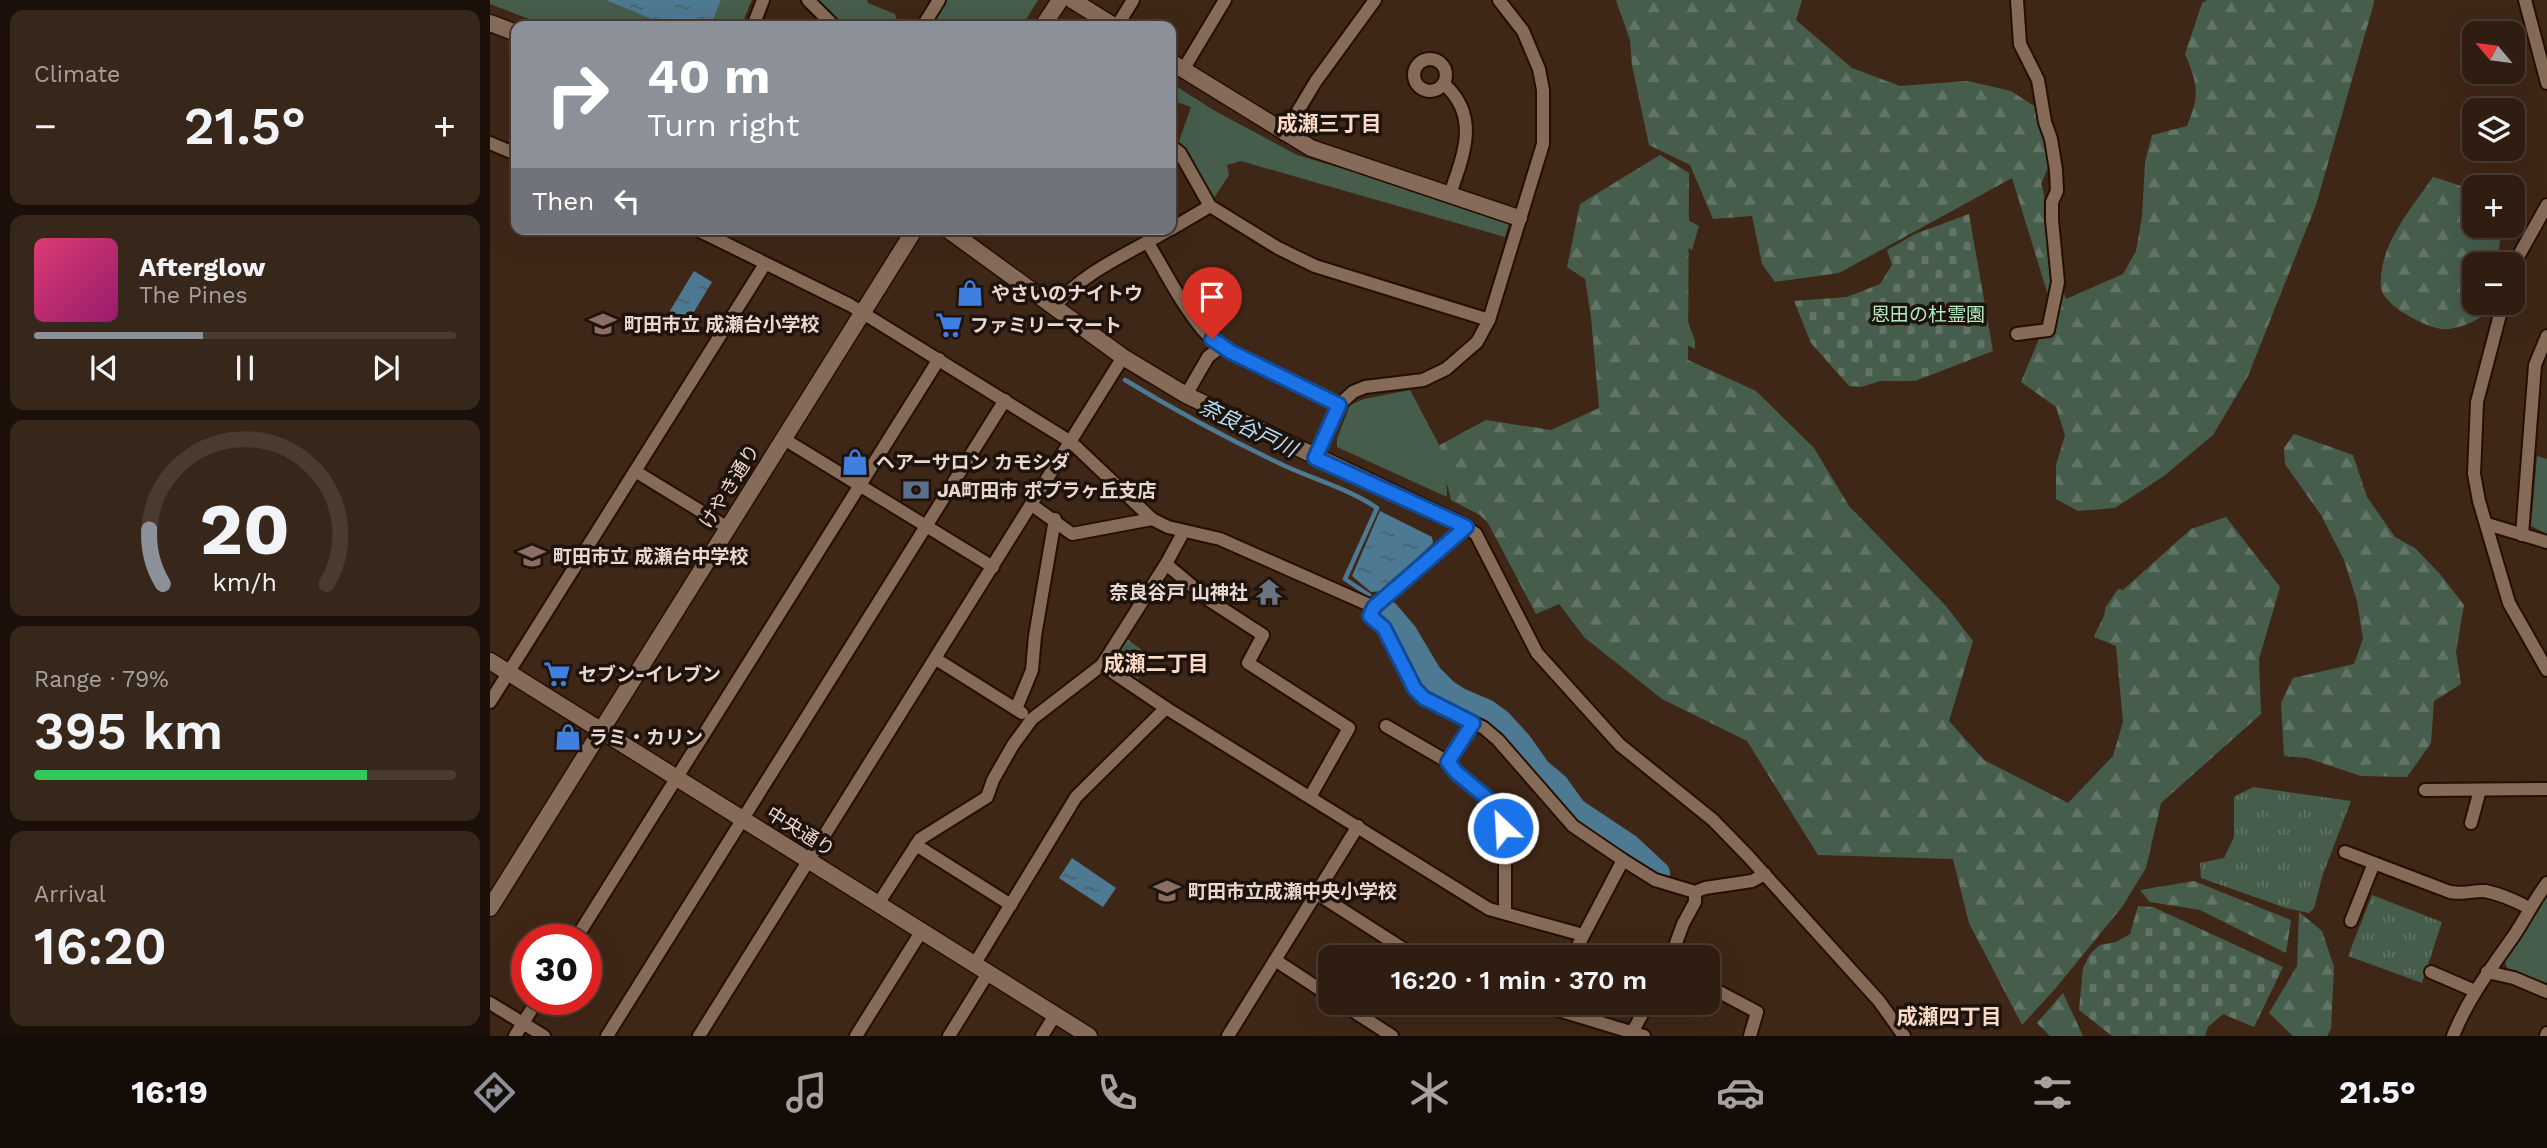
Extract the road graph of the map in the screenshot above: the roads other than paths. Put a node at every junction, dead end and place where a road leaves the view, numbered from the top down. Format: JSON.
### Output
{"nodes":[{"id":1,"x":763,"y":0,"type":"edge"},
{"id":2,"x":808,"y":0,"type":"edge"},
{"id":3,"x":939,"y":0,"type":"edge"},
{"id":4,"x":1060,"y":0,"type":"edge"},
{"id":5,"x":1072,"y":0,"type":"edge"},
{"id":6,"x":1133,"y":0,"type":"edge"},
{"id":7,"x":1225,"y":0,"type":"edge"},
{"id":8,"x":1376,"y":0,"type":"edge"},
{"id":9,"x":1499,"y":0,"type":"edge"},
{"id":10,"x":2017,"y":0,"type":"edge"},
{"id":11,"x":2525,"y":0,"type":"edge"},
{"id":12,"x":755,"y":21,"type":"edge"},
{"id":13,"x":829,"y":21,"type":"edge"},
{"id":14,"x":926,"y":21,"type":"edge"},
{"id":15,"x":1046,"y":21,"type":"edge"},
{"id":16,"x":1107,"y":21,"type":"edge"},
{"id":17,"x":1118,"y":21,"type":"edge"},
{"id":18,"x":490,"y":23,"type":"edge"},
{"id":19,"x":511,"y":31,"type":"edge"},
{"id":20,"x":1177,"y":66,"type":"edge"},
{"id":21,"x":2547,"y":83,"type":"edge"},
{"id":22,"x":1444,"y":84,"type":"dead end"},
{"id":23,"x":1284,"y":134,"type":"junction"},
{"id":24,"x":490,"y":143,"type":"edge"},
{"id":25,"x":1176,"y":150,"type":"edge"},
{"id":26,"x":511,"y":152,"type":"edge"},
{"id":27,"x":1450,"y":194,"type":"junction"},
{"id":28,"x":2547,"y":205,"type":"edge"},
{"id":29,"x":1210,"y":206,"type":"junction"},
{"id":30,"x":1519,"y":218,"type":"junction"},
{"id":31,"x":1176,"y":226,"type":"edge"},
{"id":32,"x":708,"y":235,"type":"edge"},
{"id":33,"x":911,"y":235,"type":"edge"},
{"id":34,"x":955,"y":235,"type":"edge"},
{"id":35,"x":1161,"y":235,"type":"edge"},
{"id":36,"x":1148,"y":243,"type":"junction"},
{"id":37,"x":2521,"y":252,"type":"edge"},
{"id":38,"x":765,"y":264,"type":"junction"},
{"id":39,"x":1054,"y":308,"type":"junction"},
{"id":40,"x":863,"y":313,"type":"junction"},
{"id":41,"x":2499,"y":315,"type":"edge"},
{"id":42,"x":1489,"y":320,"type":"junction"},
{"id":43,"x":2017,"y":334,"type":"dead end"},
{"id":44,"x":2547,"y":336,"type":"edge"},
{"id":45,"x":1223,"y":345,"type":"junction"},
{"id":46,"x":1123,"y":357,"type":"junction"},
{"id":47,"x":939,"y":359,"type":"junction"},
{"id":48,"x":1186,"y":395,"type":"junction"},
{"id":49,"x":1005,"y":400,"type":"junction"},
{"id":50,"x":1339,"y":405,"type":"junction"},
{"id":51,"x":784,"y":439,"type":"junction"},
{"id":52,"x":1071,"y":442,"type":"junction"},
{"id":53,"x":1315,"y":458,"type":"junction"},
{"id":54,"x":635,"y":471,"type":"junction"},
{"id":55,"x":860,"y":485,"type":"junction"},
{"id":56,"x":1032,"y":505,"type":"junction"},
{"id":57,"x":1055,"y":519,"type":"junction"},
{"id":58,"x":1152,"y":519,"type":"junction"},
{"id":59,"x":2487,"y":524,"type":"junction"},
{"id":60,"x":926,"y":526,"type":"junction"},
{"id":61,"x":1466,"y":527,"type":"junction"},
{"id":62,"x":728,"y":528,"type":"junction"},
{"id":63,"x":1184,"y":531,"type":"junction"},
{"id":64,"x":2522,"y":535,"type":"junction"},
{"id":65,"x":2547,"y":542,"type":"edge"},
{"id":66,"x":1166,"y":564,"type":"junction"},
{"id":67,"x":993,"y":567,"type":"junction"},
{"id":68,"x":1374,"y":607,"type":"junction"},
{"id":69,"x":936,"y":659,"type":"junction"},
{"id":70,"x":490,"y":661,"type":"edge"},
{"id":71,"x":1102,"y":665,"type":"junction"},
{"id":72,"x":2547,"y":670,"type":"edge"},
{"id":73,"x":509,"y":673,"type":"junction"},
{"id":74,"x":490,"y":702,"type":"edge"},
{"id":75,"x":1166,"y":708,"type":"junction"},
{"id":76,"x":1017,"y":709,"type":"junction"},
{"id":77,"x":1032,"y":719,"type":"junction"},
{"id":78,"x":1473,"y":723,"type":"junction"},
{"id":79,"x":1385,"y":726,"type":"dead end"},
{"id":80,"x":601,"y":731,"type":"junction"},
{"id":81,"x":1448,"y":762,"type":"junction"},
{"id":82,"x":677,"y":778,"type":"junction"},
{"id":83,"x":2547,"y":789,"type":"edge"},
{"id":84,"x":2425,"y":790,"type":"dead end"},
{"id":85,"x":2480,"y":790,"type":"junction"},
{"id":86,"x":1310,"y":797,"type":"junction"},
{"id":87,"x":744,"y":820,"type":"junction"},
{"id":88,"x":2471,"y":823,"type":"dead end"},
{"id":89,"x":1358,"y":826,"type":"junction"},
{"id":90,"x":916,"y":845,"type":"junction"},
{"id":91,"x":2345,"y":852,"type":"dead end"},
{"id":92,"x":1623,"y":860,"type":"junction"},
{"id":93,"x":809,"y":861,"type":"junction"},
{"id":94,"x":2374,"y":863,"type":"junction"},
{"id":95,"x":1765,"y":874,"type":"junction"},
{"id":96,"x":2547,"y":883,"type":"edge"},
{"id":97,"x":1695,"y":892,"type":"junction"},
{"id":98,"x":1316,"y":893,"type":"junction"},
{"id":99,"x":878,"y":904,"type":"junction"},
{"id":100,"x":1011,"y":905,"type":"junction"},
{"id":101,"x":490,"y":908,"type":"edge"},
{"id":102,"x":2529,"y":908,"type":"junction"},
{"id":103,"x":1505,"y":912,"type":"junction"},
{"id":104,"x":2351,"y":921,"type":"dead end"},
{"id":105,"x":585,"y":924,"type":"edge"},
{"id":106,"x":921,"y":932,"type":"junction"},
{"id":107,"x":1583,"y":935,"type":"junction"},
{"id":108,"x":1397,"y":945,"type":"edge"},
{"id":109,"x":1578,"y":945,"type":"edge"},
{"id":110,"x":1676,"y":945,"type":"edge"},
{"id":111,"x":1275,"y":960,"type":"junction"},
{"id":112,"x":981,"y":969,"type":"junction"},
{"id":113,"x":2431,"y":972,"type":"dead end"},
{"id":114,"x":2487,"y":972,"type":"junction"},
{"id":115,"x":1318,"y":988,"type":"edge"},
{"id":116,"x":2475,"y":991,"type":"junction"},
{"id":117,"x":1720,"y":992,"type":"edge"},
{"id":118,"x":2547,"y":992,"type":"edge"},
{"id":119,"x":490,"y":1003,"type":"edge"},
{"id":120,"x":528,"y":1015,"type":"edge"},
{"id":121,"x":1055,"y":1015,"type":"junction"},
{"id":122,"x":1360,"y":1015,"type":"edge"},
{"id":123,"x":1580,"y":1015,"type":"edge"},
{"id":124,"x":1645,"y":1015,"type":"edge"},
{"id":125,"x":523,"y":1023,"type":"junction"},
{"id":126,"x":1232,"y":1034,"type":"edge"},
{"id":127,"x":1639,"y":1034,"type":"edge"},
{"id":128,"x":514,"y":1036,"type":"edge"},
{"id":129,"x":544,"y":1036,"type":"edge"},
{"id":130,"x":607,"y":1036,"type":"edge"},
{"id":131,"x":699,"y":1036,"type":"edge"},
{"id":132,"x":856,"y":1036,"type":"edge"},
{"id":133,"x":949,"y":1036,"type":"edge"},
{"id":134,"x":1042,"y":1036,"type":"edge"},
{"id":135,"x":1089,"y":1036,"type":"edge"},
{"id":136,"x":1392,"y":1036,"type":"edge"},
{"id":137,"x":1750,"y":1036,"type":"edge"},
{"id":138,"x":1903,"y":1036,"type":"edge"},
{"id":139,"x":2453,"y":1036,"type":"edge"}],
"edges":[{"from":1,"to":12,"type":"street"},
{"from":2,"to":13,"type":"street"},
{"from":3,"to":14,"type":"street"},
{"from":4,"to":15,"type":"street"},
{"from":5,"to":16,"type":"street"},
{"from":6,"to":17,"type":"street"},
{"from":7,"to":20,"type":"street"},
{"from":8,"to":23,"type":"street"},
{"from":9,"to":30,"type":"street"},
{"from":10,"to":43,"type":"street"},
{"from":11,"to":21,"type":"street"},
{"from":18,"to":19,"type":"street"},
{"from":20,"to":23,"type":"street"},
{"from":22,"to":27,"type":"street"},
{"from":23,"to":27,"type":"street"},
{"from":24,"to":26,"type":"street"},
{"from":25,"to":29,"type":"street"},
{"from":27,"to":30,"type":"street"},
{"from":28,"to":37,"type":"street"},
{"from":29,"to":31,"type":"street"},
{"from":29,"to":42,"type":"street"},
{"from":30,"to":42,"type":"street"},
{"from":32,"to":38,"type":"street"},
{"from":33,"to":40,"type":"street","name":"けやき通り"},
{"from":34,"to":39,"type":"street"},
{"from":35,"to":36,"type":"street"},
{"from":36,"to":39,"type":"street"},
{"from":36,"to":45,"type":"street"},
{"from":38,"to":40,"type":"street"},
{"from":38,"to":54,"type":"street"},
{"from":39,"to":46,"type":"street"},
{"from":40,"to":47,"type":"street"},
{"from":40,"to":51,"type":"street","name":"けやき通り"},
{"from":41,"to":59,"type":"street"},
{"from":42,"to":50,"type":"street"},
{"from":44,"to":64,"type":"street"},
{"from":45,"to":48,"type":"street"},
{"from":45,"to":50,"type":"street"},
{"from":46,"to":48,"type":"street"},
{"from":46,"to":52,"type":"street"},
{"from":47,"to":49,"type":"street"},
{"from":47,"to":55,"type":"street"},
{"from":48,"to":53,"type":"street"},
{"from":49,"to":52,"type":"street"},
{"from":49,"to":60,"type":"street"},
{"from":50,"to":53,"type":"street"},
{"from":51,"to":55,"type":"street"},
{"from":51,"to":62,"type":"street","name":"けやき通り"},
{"from":52,"to":56,"type":"street"},
{"from":52,"to":58,"type":"street"},
{"from":53,"to":61,"type":"street"},
{"from":54,"to":62,"type":"street"},
{"from":54,"to":73,"type":"street"},
{"from":55,"to":60,"type":"street"},
{"from":55,"to":82,"type":"street"},
{"from":56,"to":57,"type":"street"},
{"from":56,"to":67,"type":"street"},
{"from":57,"to":58,"type":"street"},
{"from":57,"to":76,"type":"street"},
{"from":58,"to":63,"type":"street"},
{"from":59,"to":64,"type":"street"},
{"from":59,"to":72,"type":"street"},
{"from":60,"to":67,"type":"street"},
{"from":60,"to":87,"type":"street"},
{"from":61,"to":68,"type":"street"},
{"from":61,"to":95,"type":"street"},
{"from":62,"to":80,"type":"street","name":"けやき通り"},
{"from":63,"to":66,"type":"street"},
{"from":63,"to":68,"type":"street"},
{"from":64,"to":65,"type":"street"},
{"from":66,"to":71,"type":"street"},
{"from":66,"to":86,"type":"street"},
{"from":67,"to":69,"type":"street"},
{"from":68,"to":78,"type":"street"},
{"from":69,"to":76,"type":"street"},
{"from":69,"to":93,"type":"street"},
{"from":70,"to":73,"type":"street","name":"中央通り"},
{"from":71,"to":75,"type":"street"},
{"from":71,"to":77,"type":"street"},
{"from":73,"to":74,"type":"street"},
{"from":73,"to":80,"type":"street","name":"中央通り"},
{"from":75,"to":86,"type":"street"},
{"from":75,"to":100,"type":"street"},
{"from":76,"to":77,"type":"street"},
{"from":77,"to":90,"type":"street"},
{"from":78,"to":81,"type":"street"},
{"from":78,"to":92,"type":"street"},
{"from":79,"to":81,"type":"street"},
{"from":80,"to":82,"type":"street","name":"中央通り"},
{"from":80,"to":101,"type":"street","name":"けやき通り"},
{"from":81,"to":103,"type":"street"},
{"from":82,"to":87,"type":"street","name":"中央通り"},
{"from":82,"to":105,"type":"street"},
{"from":83,"to":85,"type":"street"},
{"from":84,"to":85,"type":"street"},
{"from":85,"to":88,"type":"street"},
{"from":86,"to":89,"type":"street"},
{"from":87,"to":93,"type":"street","name":"中央通り"},
{"from":87,"to":130,"type":"street"},
{"from":89,"to":98,"type":"street"},
{"from":89,"to":103,"type":"street"},
{"from":90,"to":99,"type":"street"},
{"from":90,"to":100,"type":"street"},
{"from":91,"to":94,"type":"street"},
{"from":92,"to":97,"type":"street"},
{"from":92,"to":107,"type":"street"},
{"from":93,"to":99,"type":"street","name":"中央通り"},
{"from":93,"to":131,"type":"street"},
{"from":94,"to":102,"type":"street"},
{"from":94,"to":104,"type":"street"},
{"from":95,"to":97,"type":"street"},
{"from":95,"to":138,"type":"street"},
{"from":96,"to":102,"type":"street"},
{"from":97,"to":110,"type":"street"},
{"from":98,"to":108,"type":"street"},
{"from":98,"to":111,"type":"street"},
{"from":99,"to":106,"type":"street","name":"中央通り"},
{"from":100,"to":112,"type":"street"},
{"from":102,"to":114,"type":"street"},
{"from":103,"to":107,"type":"street"},
{"from":106,"to":112,"type":"street","name":"中央通り"},
{"from":106,"to":132,"type":"street"},
{"from":107,"to":109,"type":"street"},
{"from":111,"to":115,"type":"street"},
{"from":111,"to":126,"type":"street"},
{"from":112,"to":121,"type":"street","name":"中央通り"},
{"from":112,"to":133,"type":"street"},
{"from":113,"to":116,"type":"street"},
{"from":114,"to":116,"type":"street"},
{"from":114,"to":118,"type":"street"},
{"from":116,"to":139,"type":"street"},
{"from":117,"to":137,"type":"street"},
{"from":119,"to":125,"type":"street"},
{"from":120,"to":125,"type":"street"},
{"from":121,"to":134,"type":"street"},
{"from":121,"to":135,"type":"street","name":"中央通り"},
{"from":122,"to":136,"type":"street"},
{"from":123,"to":127,"type":"street"},
{"from":124,"to":127,"type":"street"},
{"from":125,"to":128,"type":"street"},
{"from":125,"to":129,"type":"street"}]}
